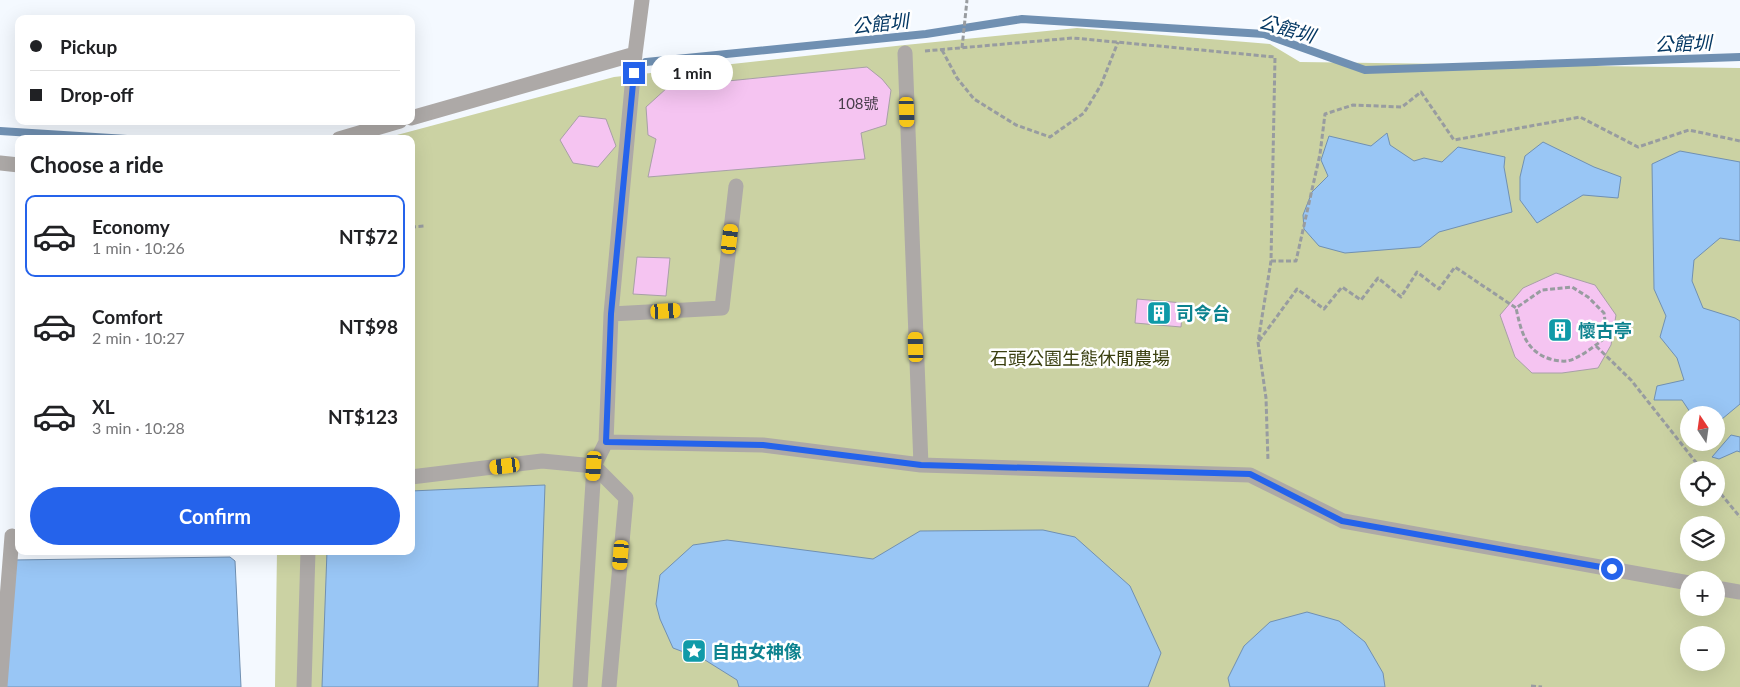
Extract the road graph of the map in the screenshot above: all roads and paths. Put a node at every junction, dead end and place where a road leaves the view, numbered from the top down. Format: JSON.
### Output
{"nodes":[{"id":1,"x":642,"y":0,"type":"edge"},
{"id":2,"x":967,"y":0,"type":"edge"},
{"id":3,"x":1118,"y":42,"type":"junction"},
{"id":4,"x":962,"y":48,"type":"junction"},
{"id":5,"x":942,"y":50,"type":"junction"},
{"id":6,"x":904,"y":53,"type":"joint"},
{"id":7,"x":635,"y":54,"type":"junction"},
{"id":8,"x":415,"y":117,"type":"edge"},
{"id":9,"x":386,"y":125,"type":"edge"},
{"id":10,"x":353,"y":135,"type":"edge"},
{"id":11,"x":1740,"y":141,"type":"edge"},
{"id":12,"x":0,"y":163,"type":"edge"},
{"id":13,"x":15,"y":165,"type":"edge"},
{"id":14,"x":736,"y":186,"type":"dead end"},
{"id":15,"x":425,"y":226,"type":"dead end"},
{"id":16,"x":415,"y":227,"type":"edge"},
{"id":17,"x":1271,"y":260,"type":"junction"},
{"id":18,"x":1516,"y":308,"type":"junction"},
{"id":19,"x":611,"y":314,"type":"junction"},
{"id":20,"x":1258,"y":342,"type":"junction"},
{"id":21,"x":1596,"y":346,"type":"junction"},
{"id":22,"x":606,"y":442,"type":"junction"},
{"id":23,"x":1695,"y":461,"type":"edge"},
{"id":24,"x":921,"y":465,"type":"junction"},
{"id":25,"x":594,"y":466,"type":"junction"},
{"id":26,"x":415,"y":477,"type":"edge"},
{"id":27,"x":1268,"y":484,"type":"junction"},
{"id":28,"x":1725,"y":499,"type":"edge"},
{"id":29,"x":1740,"y":517,"type":"edge"},
{"id":30,"x":10,"y":535,"type":"edge"},
{"id":31,"x":308,"y":555,"type":"edge"},
{"id":32,"x":1680,"y":581,"type":"edge"},
{"id":33,"x":1725,"y":590,"type":"edge"},
{"id":34,"x":1740,"y":592,"type":"edge"},
{"id":35,"x":0,"y":686,"type":"edge"},
{"id":36,"x":1531,"y":686,"type":"dead end"},
{"id":37,"x":304,"y":687,"type":"edge"},
{"id":38,"x":580,"y":687,"type":"edge"},
{"id":39,"x":609,"y":687,"type":"edge"},
{"id":40,"x":1542,"y":687,"type":"edge"}],
"edges":[{"from":1,"to":7,"type":"lane"},
{"from":2,"to":4,"type":"path"},
{"from":3,"to":4,"type":"path"},
{"from":3,"to":5,"type":"path"},
{"from":3,"to":17,"type":"path"},
{"from":4,"to":5,"type":"path"},
{"from":5,"to":6,"type":"path"},
{"from":6,"to":24,"type":"lane"},
{"from":7,"to":8,"type":"lane"},
{"from":7,"to":19,"type":"lane"},
{"from":9,"to":10,"type":"lane"},
{"from":11,"to":17,"type":"path"},
{"from":12,"to":13,"type":"lane"},
{"from":14,"to":19,"type":"lane"},
{"from":15,"to":16,"type":"path"},
{"from":17,"to":20,"type":"path"},
{"from":18,"to":20,"type":"path"},
{"from":18,"to":21,"type":"path"},
{"from":18,"to":21,"type":"path"},
{"from":19,"to":22,"type":"lane"},
{"from":20,"to":27,"type":"path"},
{"from":21,"to":23,"type":"path"},
{"from":22,"to":24,"type":"lane"},
{"from":22,"to":25,"type":"lane"},
{"from":24,"to":27,"type":"lane"},
{"from":25,"to":26,"type":"lane"},
{"from":25,"to":38,"type":"lane"},
{"from":25,"to":39,"type":"lane"},
{"from":27,"to":32,"type":"lane"},
{"from":28,"to":29,"type":"path"},
{"from":30,"to":35,"type":"lane"},
{"from":31,"to":37,"type":"lane"},
{"from":33,"to":34,"type":"lane"},
{"from":36,"to":40,"type":"path"}]}
